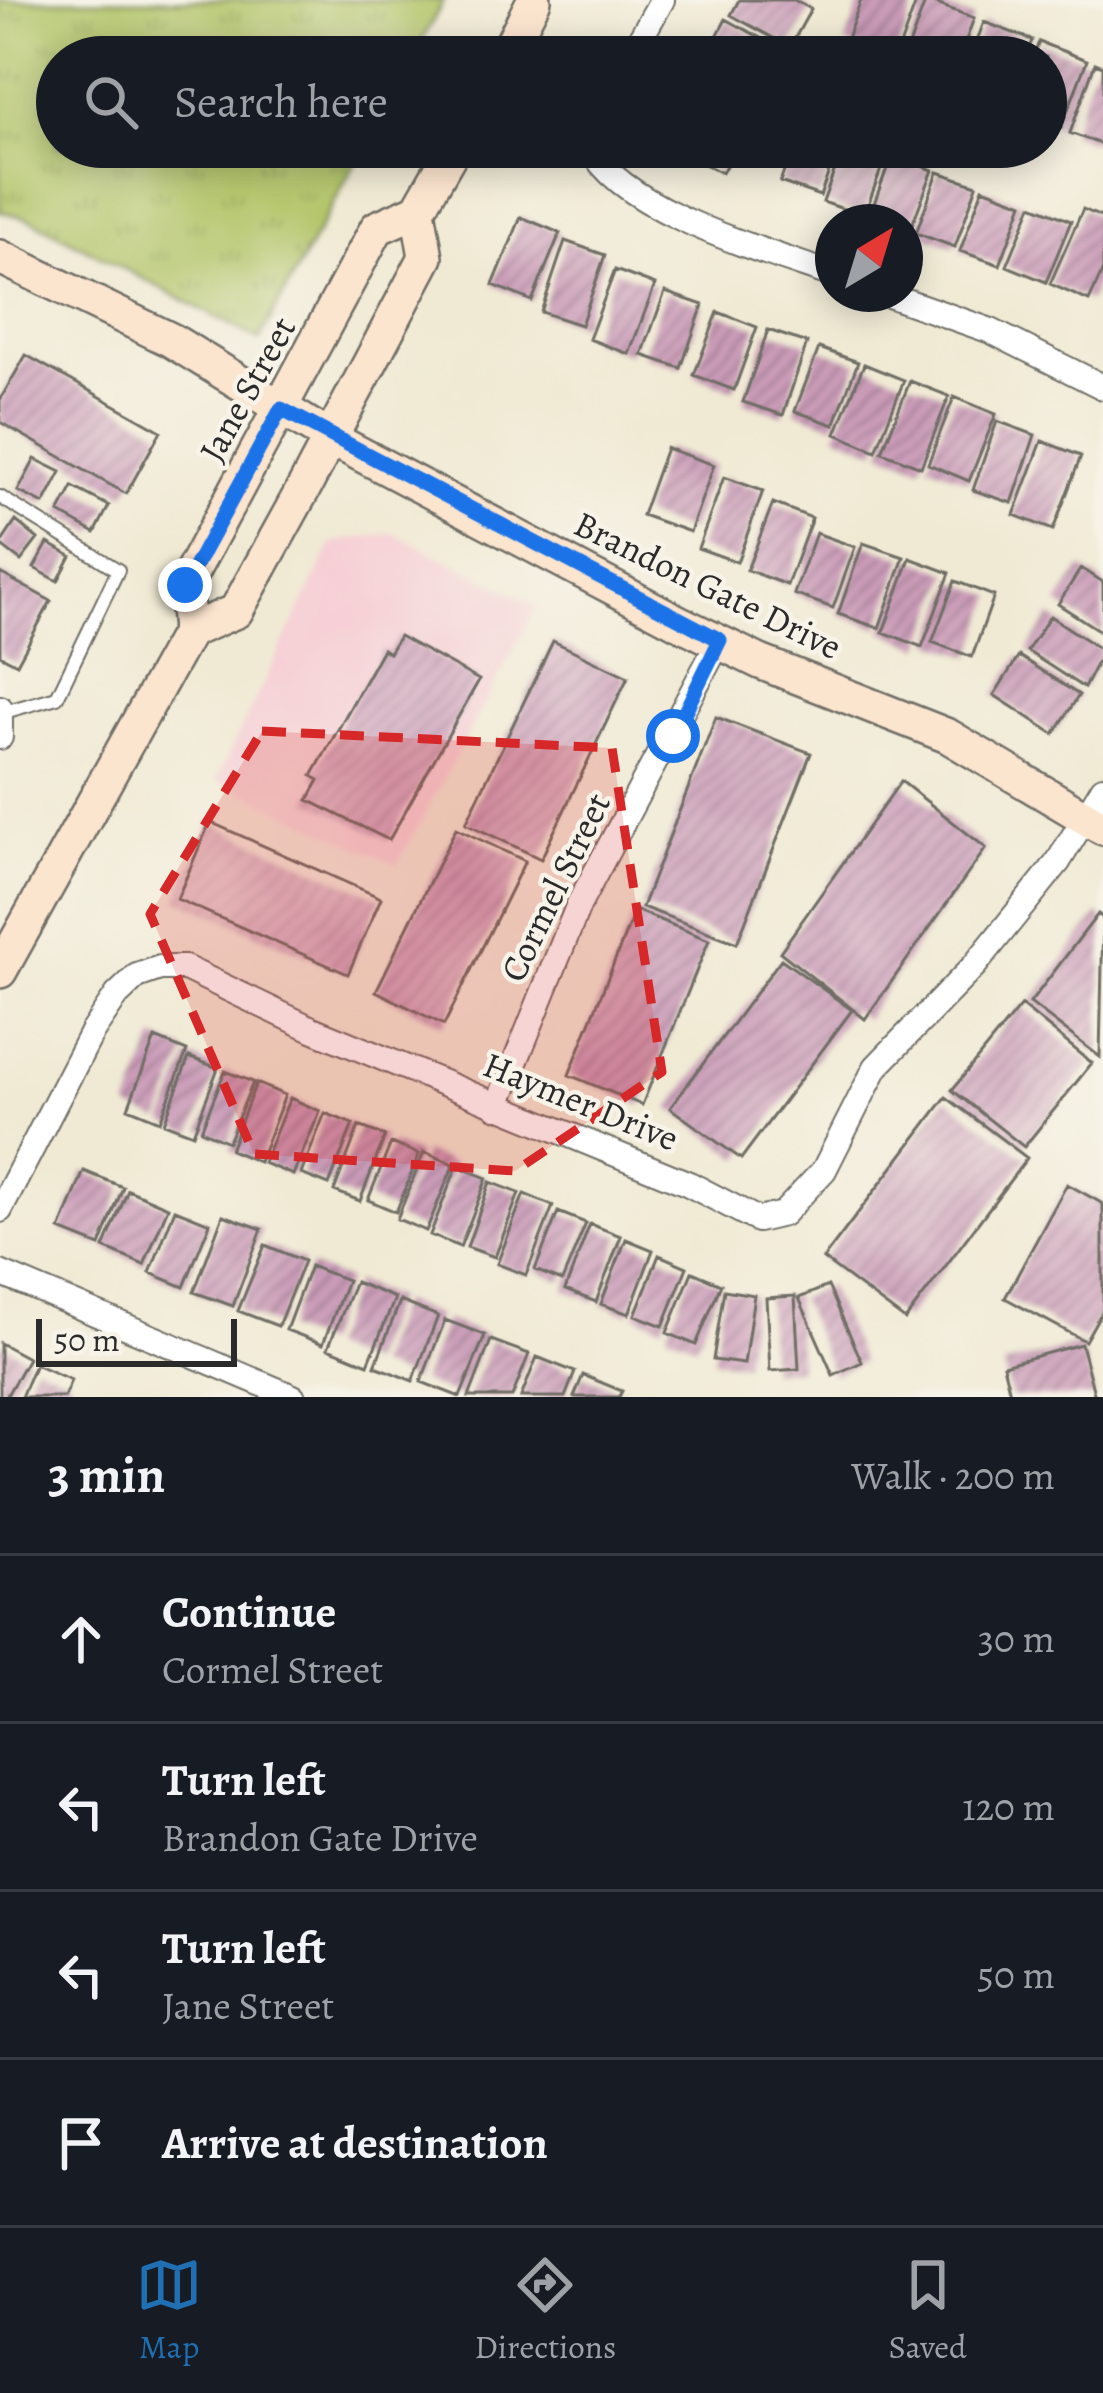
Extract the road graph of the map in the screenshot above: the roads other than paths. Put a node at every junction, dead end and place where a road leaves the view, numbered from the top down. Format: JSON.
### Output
{"nodes":[{"id":1,"x":534,"y":0,"type":"edge"},
{"id":2,"x":662,"y":0,"type":"edge"},
{"id":3,"x":516,"y":36,"type":"edge"},
{"id":4,"x":642,"y":36,"type":"edge"},
{"id":5,"x":442,"y":168,"type":"edge"},
{"id":6,"x":603,"y":168,"type":"edge"},
{"id":7,"x":418,"y":210,"type":"junction"},
{"id":8,"x":0,"y":257,"type":"edge"},
{"id":9,"x":815,"y":269,"type":"edge"},
{"id":10,"x":923,"y":307,"type":"edge"},
{"id":11,"x":1103,"y":388,"type":"edge"},
{"id":12,"x":281,"y":409,"type":"junction"},
{"id":13,"x":330,"y":437,"type":"junction"},
{"id":14,"x":0,"y":497,"type":"edge"},
{"id":15,"x":189,"y":631,"type":"junction"},
{"id":16,"x":720,"y":640,"type":"junction"},
{"id":17,"x":1,"y":719,"type":"edge"},
{"id":18,"x":1097,"y":811,"type":"edge"},
{"id":19,"x":0,"y":971,"type":"edge"},
{"id":20,"x":497,"y":1107,"type":"junction"},
{"id":21,"x":0,"y":1210,"type":"edge"},
{"id":22,"x":0,"y":1274,"type":"edge"},
{"id":23,"x":293,"y":1397,"type":"edge"}],
"edges":[{"from":1,"to":3,"type":"main road"},
{"from":2,"to":4,"type":"street"},
{"from":5,"to":7,"type":"main road","name":"Jane Street"},
{"from":6,"to":9,"type":"street"},
{"from":7,"to":12,"type":"main road","name":"Jane Street"},
{"from":7,"to":13,"type":"main road"},
{"from":8,"to":12,"type":"main road","name":"Brandon Gate Drive"},
{"from":10,"to":11,"type":"street"},
{"from":12,"to":13,"type":"main road","name":"Brandon Gate Drive"},
{"from":12,"to":15,"type":"main road","name":"Jane Street"},
{"from":13,"to":15,"type":"main road"},
{"from":13,"to":16,"type":"main road","name":"Brandon Gate Drive"},
{"from":14,"to":17,"type":"lane"},
{"from":15,"to":19,"type":"main road","name":"Jane Street"},
{"from":16,"to":18,"type":"main road","name":"Brandon Gate Drive"},
{"from":16,"to":20,"type":"street","name":"Cormel Street"},
{"from":18,"to":20,"type":"street","name":"Haymer Drive"},
{"from":20,"to":21,"type":"street","name":"Haymer Drive"},
{"from":22,"to":23,"type":"street"}]}
